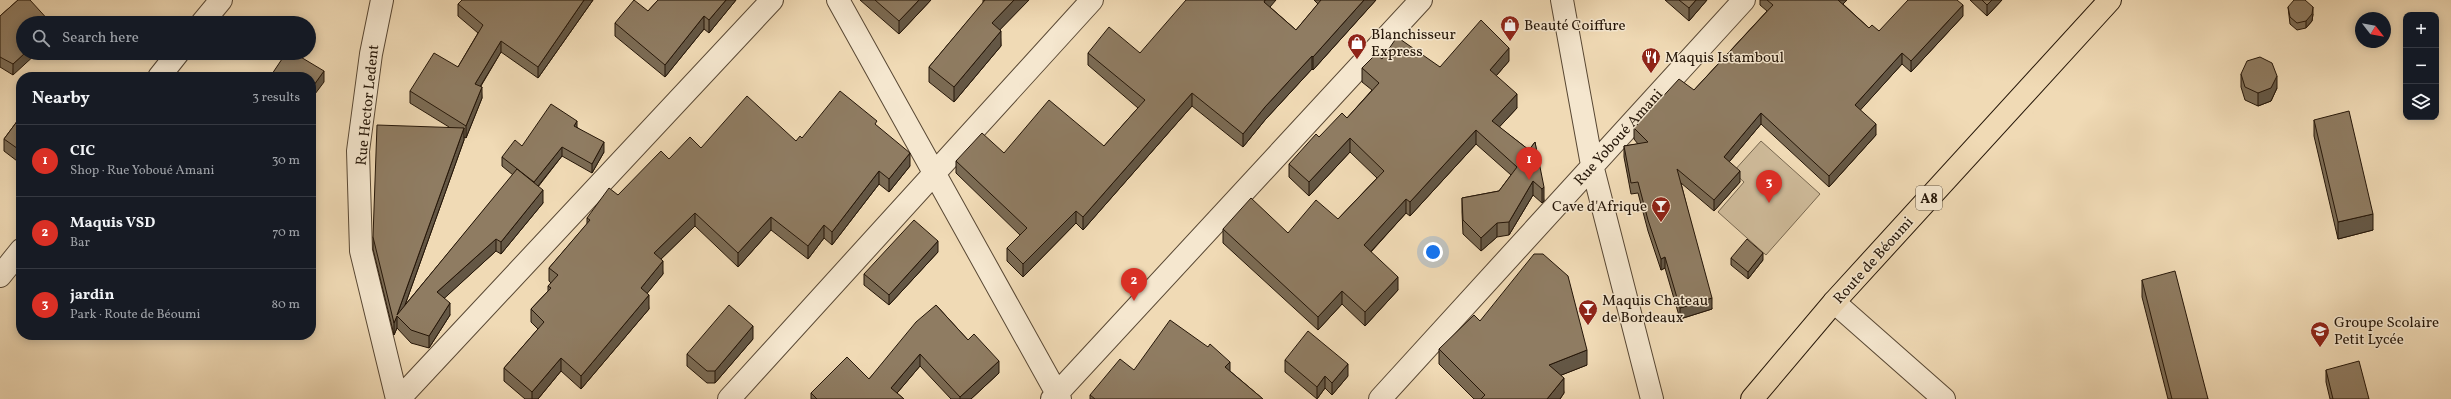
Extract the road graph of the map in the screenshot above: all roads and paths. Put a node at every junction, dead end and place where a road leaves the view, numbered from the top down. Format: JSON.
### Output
{"nodes":[{"id":1,"x":221,"y":0,"type":"edge"},
{"id":2,"x":382,"y":0,"type":"edge"},
{"id":3,"x":772,"y":0,"type":"edge"},
{"id":4,"x":838,"y":0,"type":"edge"},
{"id":5,"x":1092,"y":0,"type":"edge"},
{"id":6,"x":1421,"y":0,"type":"edge"},
{"id":7,"x":1562,"y":0,"type":"edge"},
{"id":8,"x":1744,"y":0,"type":"edge"},
{"id":9,"x":2110,"y":0,"type":"edge"},
{"id":10,"x":208,"y":16,"type":"edge"},
{"id":11,"x":172,"y":60,"type":"edge"},
{"id":12,"x":163,"y":72,"type":"edge"},
{"id":13,"x":1592,"y":165,"type":"junction"},
{"id":14,"x":934,"y":173,"type":"junction"},
{"id":15,"x":16,"y":256,"type":"edge"},
{"id":16,"x":0,"y":276,"type":"edge"},
{"id":17,"x":1834,"y":302,"type":"junction"},
{"id":18,"x":1056,"y":397,"type":"edge"},
{"id":19,"x":398,"y":399,"type":"edge"},
{"id":20,"x":729,"y":399,"type":"edge"},
{"id":21,"x":1380,"y":399,"type":"edge"},
{"id":22,"x":1652,"y":399,"type":"edge"},
{"id":23,"x":1752,"y":399,"type":"edge"},
{"id":24,"x":1944,"y":399,"type":"edge"}],
"edges":[{"from":1,"to":10,"type":"street"},
{"from":2,"to":19,"type":"street","name":"Rue Hector Ledent"},
{"from":3,"to":19,"type":"street"},
{"from":4,"to":14,"type":"street"},
{"from":5,"to":14,"type":"street"},
{"from":6,"to":18,"type":"street"},
{"from":7,"to":13,"type":"street"},
{"from":8,"to":13,"type":"street","name":"Rue Yoboué Amani"},
{"from":9,"to":17,"type":"main road","name":"Route de Béoumi","number":"A8"},
{"from":11,"to":12,"type":"street"},
{"from":13,"to":21,"type":"street","name":"Rue Yoboué Amani"},
{"from":13,"to":22,"type":"street"},
{"from":14,"to":18,"type":"street"},
{"from":14,"to":20,"type":"street"},
{"from":15,"to":16,"type":"street"},
{"from":17,"to":23,"type":"main road","name":"Route de Béoumi","number":"A8"},
{"from":17,"to":24,"type":"street"}]}
